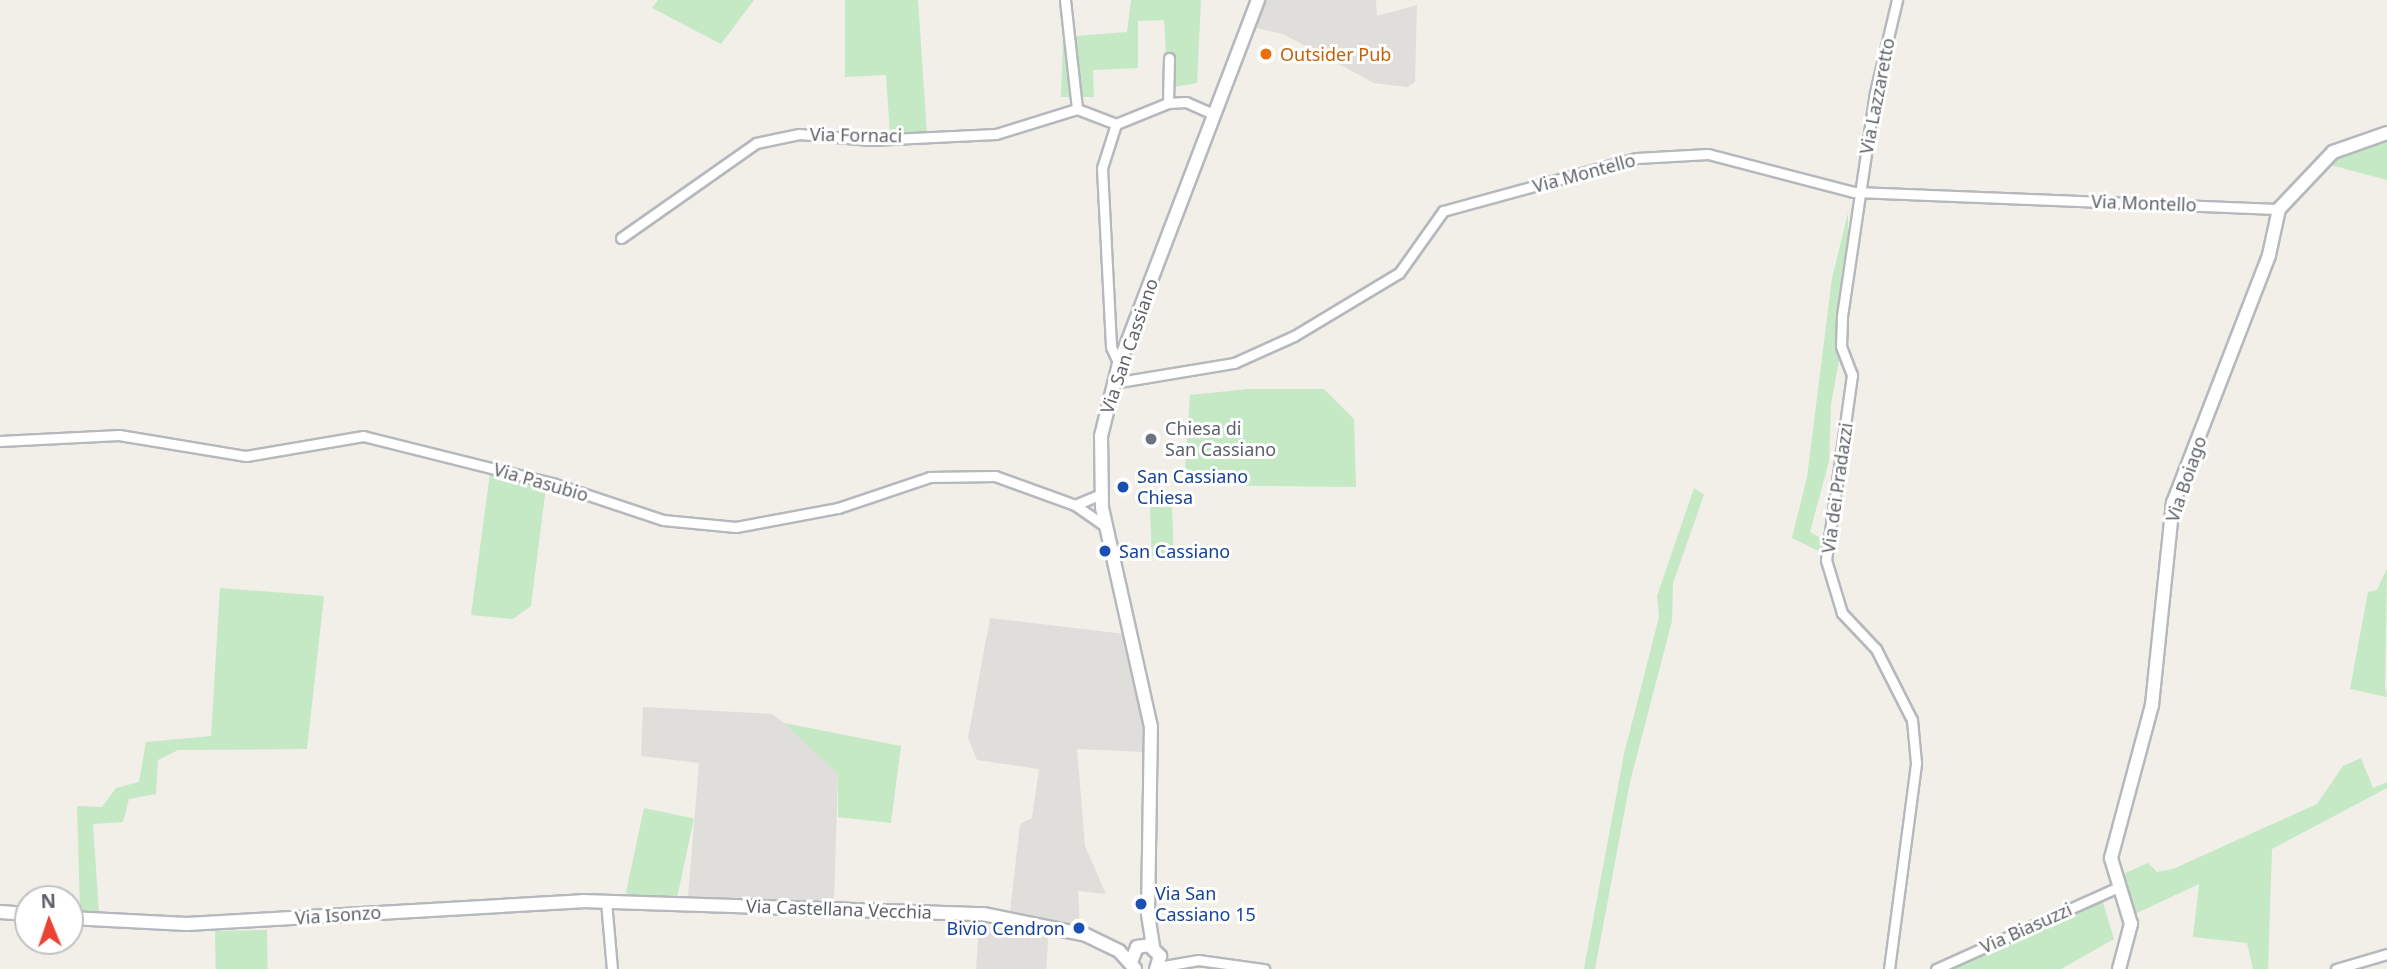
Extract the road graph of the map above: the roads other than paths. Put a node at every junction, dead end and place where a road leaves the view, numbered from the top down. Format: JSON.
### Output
{"nodes":[{"id":1,"x":1065,"y":0,"type":"edge"},
{"id":2,"x":1258,"y":0,"type":"edge"},
{"id":3,"x":1897,"y":0,"type":"edge"},
{"id":4,"x":1169,"y":58,"type":"dead end"},
{"id":5,"x":1168,"y":103,"type":"junction"},
{"id":6,"x":1077,"y":109,"type":"junction"},
{"id":7,"x":1211,"y":113,"type":"junction"},
{"id":8,"x":1116,"y":124,"type":"junction"},
{"id":9,"x":2387,"y":133,"type":"edge"},
{"id":10,"x":1860,"y":192,"type":"junction"},
{"id":11,"x":2279,"y":209,"type":"junction"},
{"id":12,"x":621,"y":238,"type":"dead end"},
{"id":13,"x":1119,"y":364,"type":"junction"},
{"id":14,"x":1113,"y":383,"type":"junction"},
{"id":15,"x":0,"y":441,"type":"edge"},
{"id":16,"x":1101,"y":494,"type":"junction"},
{"id":17,"x":1075,"y":505,"type":"junction"},
{"id":18,"x":1106,"y":527,"type":"junction"},
{"id":19,"x":2116,"y":888,"type":"junction"},
{"id":20,"x":606,"y":901,"type":"junction"},
{"id":21,"x":1148,"y":914,"type":"junction"},
{"id":22,"x":84,"y":919,"type":"edge"},
{"id":23,"x":1110,"y":944,"type":"junction"},
{"id":24,"x":1138,"y":947,"type":"junction"},
{"id":25,"x":1156,"y":949,"type":"junction"},
{"id":26,"x":2387,"y":954,"type":"edge"},
{"id":27,"x":1186,"y":960,"type":"junction"},
{"id":28,"x":1133,"y":965,"type":"edge"},
{"id":29,"x":1157,"y":968,"type":"edge"},
{"id":30,"x":612,"y":969,"type":"edge"},
{"id":31,"x":1264,"y":969,"type":"edge"},
{"id":32,"x":1889,"y":969,"type":"edge"},
{"id":33,"x":1936,"y":969,"type":"edge"},
{"id":34,"x":2119,"y":969,"type":"edge"},
{"id":35,"x":2336,"y":969,"type":"edge"}],
"edges":[{"from":1,"to":6,"type":"street"},
{"from":2,"to":7,"type":"main road","name":"Via San Cassiano"},
{"from":3,"to":10,"type":"street","name":"Via Lazzaretto"},
{"from":4,"to":5,"type":"street"},
{"from":5,"to":7,"type":"street"},
{"from":5,"to":8,"type":"street"},
{"from":6,"to":8,"type":"street"},
{"from":6,"to":12,"type":"street","name":"Via Fornaci"},
{"from":7,"to":13,"type":"main road","name":"Via San Cassiano"},
{"from":8,"to":13,"type":"street"},
{"from":9,"to":11,"type":"main road"},
{"from":10,"to":11,"type":"street","name":"Via Montello"},
{"from":10,"to":14,"type":"street","name":"Via Montello"},
{"from":10,"to":32,"type":"street","name":"Via dei Pradazzi"},
{"from":11,"to":19,"type":"main road","name":"Via Boiago"},
{"from":13,"to":14,"type":"main road","name":"Via San Cassiano"},
{"from":14,"to":16,"type":"main road","name":"Via San Cassiano"},
{"from":15,"to":17,"type":"street","name":"Via Pasubio"},
{"from":16,"to":17,"type":"street"},
{"from":16,"to":18,"type":"main road","name":"Via San Cassiano"},
{"from":17,"to":18,"type":"street","name":"Via Pasubio"},
{"from":18,"to":21,"type":"main road","name":"Via San Cassiano"},
{"from":19,"to":33,"type":"street","name":"Via Biasuzzi"},
{"from":19,"to":34,"type":"main road","name":"Via Boiago"},
{"from":20,"to":22,"type":"main road","name":"Via Isonzo"},
{"from":20,"to":23,"type":"main road","name":"Via Castellana Vecchia"},
{"from":20,"to":30,"type":"street"},
{"from":21,"to":24,"type":"main road","name":"Via San Cassiano"},
{"from":21,"to":25,"type":"main road","name":"Via San Cassiano"},
{"from":23,"to":24,"type":"main road","name":"Via Castellana Vecchia"},
{"from":23,"to":28,"type":"main road","name":"Via Castellana Vecchia"},
{"from":24,"to":25,"type":"main road","name":"Via Castellana Vecchia"},
{"from":24,"to":28,"type":"main road","name":"Via San Cassiano"},
{"from":25,"to":27,"type":"street"},
{"from":25,"to":29,"type":"main road","name":"Via San Cassiano"},
{"from":26,"to":35,"type":"street"},
{"from":27,"to":29,"type":"street"},
{"from":27,"to":31,"type":"street"}]}
